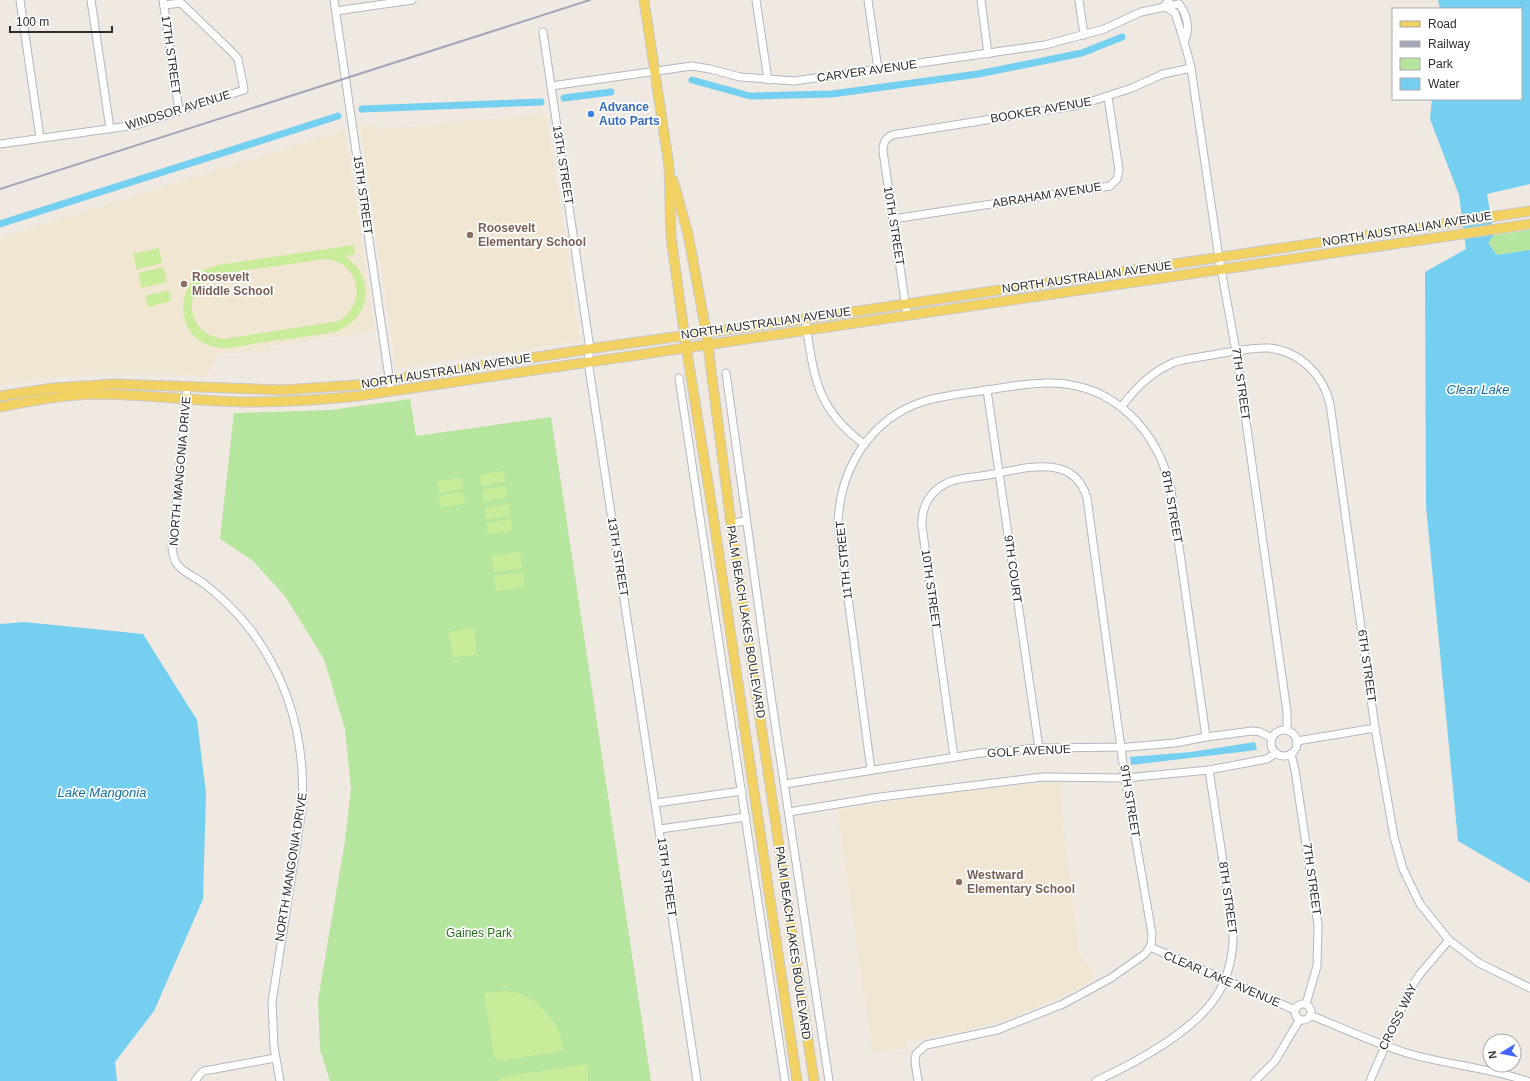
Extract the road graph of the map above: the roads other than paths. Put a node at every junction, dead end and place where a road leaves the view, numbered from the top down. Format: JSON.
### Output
{"nodes":[{"id":1,"x":20,"y":0,"type":"edge"},
{"id":2,"x":91,"y":0,"type":"edge"},
{"id":3,"x":334,"y":0,"type":"edge"},
{"id":4,"x":412,"y":0,"type":"edge"},
{"id":5,"x":644,"y":0,"type":"edge"},
{"id":6,"x":756,"y":0,"type":"edge"},
{"id":7,"x":868,"y":0,"type":"edge"},
{"id":8,"x":981,"y":0,"type":"edge"},
{"id":9,"x":1079,"y":0,"type":"edge"},
{"id":10,"x":1169,"y":0,"type":"edge"},
{"id":11,"x":164,"y":2,"type":"edge"},
{"id":12,"x":1180,"y":2,"type":"edge"},
{"id":13,"x":1164,"y":6,"type":"junction"},
{"id":14,"x":336,"y":11,"type":"junction"},
{"id":15,"x":543,"y":32,"type":"dead end"},
{"id":16,"x":1084,"y":34,"type":"junction"},
{"id":17,"x":1185,"y":40,"type":"junction"},
{"id":18,"x":988,"y":54,"type":"junction"},
{"id":19,"x":1191,"y":68,"type":"junction"},
{"id":20,"x":878,"y":69,"type":"junction"},
{"id":21,"x":655,"y":71,"type":"junction"},
{"id":22,"x":768,"y":80,"type":"junction"},
{"id":23,"x":551,"y":86,"type":"junction"},
{"id":24,"x":1108,"y":97,"type":"junction"},
{"id":25,"x":180,"y":110,"type":"junction"},
{"id":26,"x":110,"y":129,"type":"junction"},
{"id":27,"x":887,"y":137,"type":"joint"},
{"id":28,"x":40,"y":138,"type":"junction"},
{"id":29,"x":0,"y":144,"type":"edge"},
{"id":30,"x":669,"y":166,"type":"junction"},
{"id":31,"x":1530,"y":211,"type":"edge"},
{"id":32,"x":893,"y":219,"type":"junction"},
{"id":33,"x":1530,"y":224,"type":"edge"},
{"id":34,"x":1219,"y":258,"type":"junction"},
{"id":35,"x":1221,"y":268,"type":"junction"},
{"id":36,"x":906,"y":304,"type":"junction"},
{"id":37,"x":907,"y":315,"type":"junction"},
{"id":38,"x":805,"y":319,"type":"junction"},
{"id":39,"x":807,"y":330,"type":"junction"},
{"id":40,"x":706,"y":332,"type":"junction"},
{"id":41,"x":684,"y":335,"type":"junction"},
{"id":42,"x":707,"y":343,"type":"junction"},
{"id":43,"x":686,"y":346,"type":"junction"},
{"id":44,"x":590,"y":349,"type":"junction"},
{"id":45,"x":1236,"y":351,"type":"junction"},
{"id":46,"x":588,"y":361,"type":"junction"},
{"id":47,"x":726,"y":373,"type":"dead end"},
{"id":48,"x":679,"y":378,"type":"dead end"},
{"id":49,"x":390,"y":381,"type":"junction"},
{"id":50,"x":187,"y":387,"type":"junction"},
{"id":51,"x":987,"y":390,"type":"junction"},
{"id":52,"x":391,"y":391,"type":"junction"},
{"id":53,"x":0,"y":396,"type":"edge"},
{"id":54,"x":186,"y":399,"type":"junction"},
{"id":55,"x":0,"y":407,"type":"edge"},
{"id":56,"x":1121,"y":407,"type":"junction"},
{"id":57,"x":699,"y":434,"type":"junction"},
{"id":58,"x":688,"y":437,"type":"junction"},
{"id":59,"x":864,"y":444,"type":"junction"},
{"id":60,"x":999,"y":473,"type":"junction"},
{"id":61,"x":746,"y":520,"type":"junction"},
{"id":62,"x":731,"y":523,"type":"junction"},
{"id":63,"x":738,"y":572,"type":"junction"},
{"id":64,"x":722,"y":574,"type":"junction"},
{"id":65,"x":772,"y":704,"type":"junction"},
{"id":66,"x":758,"y":706,"type":"junction"},
{"id":67,"x":742,"y":707,"type":"junction"},
{"id":68,"x":729,"y":709,"type":"junction"},
{"id":69,"x":1375,"y":728,"type":"junction"},
{"id":70,"x":1287,"y":730,"type":"junction"},
{"id":71,"x":1206,"y":737,"type":"junction"},
{"id":72,"x":1272,"y":738,"type":"junction"},
{"id":73,"x":1297,"y":741,"type":"junction"},
{"id":74,"x":1039,"y":748,"type":"junction"},
{"id":75,"x":1122,"y":748,"type":"junction"},
{"id":76,"x":1276,"y":753,"type":"junction"},
{"id":77,"x":1291,"y":754,"type":"junction"},
{"id":78,"x":954,"y":757,"type":"junction"},
{"id":79,"x":871,"y":770,"type":"junction"},
{"id":80,"x":1209,"y":770,"type":"junction"},
{"id":81,"x":1125,"y":778,"type":"junction"},
{"id":82,"x":785,"y":784,"type":"junction"},
{"id":83,"x":742,"y":791,"type":"junction"},
{"id":84,"x":656,"y":803,"type":"junction"},
{"id":85,"x":789,"y":812,"type":"junction"},
{"id":86,"x":746,"y":817,"type":"junction"},
{"id":87,"x":660,"y":829,"type":"junction"},
{"id":88,"x":1449,"y":940,"type":"junction"},
{"id":89,"x":1150,"y":948,"type":"junction"},
{"id":90,"x":1224,"y":980,"type":"junction"},
{"id":91,"x":1530,"y":988,"type":"edge"},
{"id":92,"x":1306,"y":1004,"type":"junction"},
{"id":93,"x":1295,"y":1010,"type":"junction"},
{"id":94,"x":1310,"y":1014,"type":"junction"},
{"id":95,"x":804,"y":1015,"type":"junction"},
{"id":96,"x":788,"y":1018,"type":"junction"},
{"id":97,"x":1300,"y":1019,"type":"junction"},
{"id":98,"x":1385,"y":1044,"type":"junction"},
{"id":99,"x":275,"y":1058,"type":"junction"},
{"id":100,"x":195,"y":1081,"type":"edge"},
{"id":101,"x":280,"y":1081,"type":"edge"},
{"id":102,"x":697,"y":1081,"type":"edge"},
{"id":103,"x":785,"y":1081,"type":"edge"},
{"id":104,"x":797,"y":1081,"type":"edge"},
{"id":105,"x":814,"y":1081,"type":"edge"},
{"id":106,"x":829,"y":1081,"type":"edge"},
{"id":107,"x":918,"y":1081,"type":"edge"},
{"id":108,"x":1096,"y":1081,"type":"edge"},
{"id":109,"x":1255,"y":1081,"type":"edge"},
{"id":110,"x":1370,"y":1081,"type":"edge"},
{"id":111,"x":1527,"y":1081,"type":"edge"}],
"edges":[{"from":1,"to":28,"type":"street"},
{"from":2,"to":26,"type":"street"},
{"from":3,"to":14,"type":"street","name":"15TH STREET"},
{"from":4,"to":14,"type":"street"},
{"from":5,"to":21,"type":"main road","name":"PALM BEACH LAKES BOULEVARD"},
{"from":6,"to":22,"type":"street"},
{"from":7,"to":20,"type":"street"},
{"from":8,"to":18,"type":"street"},
{"from":9,"to":16,"type":"street"},
{"from":10,"to":13,"type":"street"},
{"from":11,"to":25,"type":"street","name":"17TH STREET"},
{"from":11,"to":25,"type":"street","name":"WINDSOR AVENUE"},
{"from":12,"to":13,"type":"street","name":"CARVER AVENUE"},
{"from":12,"to":17,"type":"street","name":"7TH STREET"},
{"from":13,"to":16,"type":"street","name":"CARVER AVENUE"},
{"from":13,"to":17,"type":"street","name":"7TH STREET"},
{"from":14,"to":49,"type":"street","name":"15TH STREET"},
{"from":15,"to":23,"type":"street","name":"13TH STREET"},
{"from":16,"to":18,"type":"street","name":"CARVER AVENUE"},
{"from":17,"to":19,"type":"street","name":"7TH STREET"},
{"from":18,"to":20,"type":"street","name":"CARVER AVENUE"},
{"from":19,"to":24,"type":"street","name":"BOOKER AVENUE"},
{"from":19,"to":34,"type":"street","name":"7TH STREET"},
{"from":20,"to":22,"type":"street","name":"CARVER AVENUE"},
{"from":21,"to":22,"type":"street","name":"CARVER AVENUE"},
{"from":21,"to":23,"type":"street","name":"CARVER AVENUE"},
{"from":21,"to":30,"type":"main road","name":"PALM BEACH LAKES BOULEVARD"},
{"from":23,"to":44,"type":"street","name":"13TH STREET"},
{"from":24,"to":27,"type":"street","name":"BOOKER AVENUE"},
{"from":24,"to":32,"type":"street","name":"ABRAHAM AVENUE"},
{"from":25,"to":26,"type":"street","name":"WINDSOR AVENUE"},
{"from":26,"to":28,"type":"street","name":"WINDSOR AVENUE"},
{"from":27,"to":32,"type":"street","name":"10TH STREET"},
{"from":28,"to":29,"type":"street","name":"WINDSOR AVENUE"},
{"from":30,"to":40,"type":"main road","name":"PALM BEACH LAKES BOULEVARD"},
{"from":30,"to":41,"type":"main road","name":"PALM BEACH LAKES BOULEVARD"},
{"from":31,"to":34,"type":"main road","name":"NORTH AUSTRALIAN AVENUE"},
{"from":32,"to":36,"type":"street","name":"10TH STREET"},
{"from":33,"to":35,"type":"main road","name":"NORTH AUSTRALIAN AVENUE"},
{"from":34,"to":35,"type":"street","name":"7TH STREET"},
{"from":34,"to":36,"type":"main road","name":"NORTH AUSTRALIAN AVENUE"},
{"from":35,"to":37,"type":"main road","name":"NORTH AUSTRALIAN AVENUE"},
{"from":35,"to":45,"type":"street","name":"7TH STREET"},
{"from":36,"to":37,"type":"street","name":"10TH STREET"},
{"from":36,"to":38,"type":"main road","name":"NORTH AUSTRALIAN AVENUE"},
{"from":37,"to":39,"type":"main road","name":"NORTH AUSTRALIAN AVENUE"},
{"from":38,"to":39,"type":"street"},
{"from":38,"to":40,"type":"main road","name":"NORTH AUSTRALIAN AVENUE"},
{"from":39,"to":42,"type":"main road","name":"NORTH AUSTRALIAN AVENUE"},
{"from":39,"to":59,"type":"street"},
{"from":40,"to":41,"type":"main road","name":"NORTH AUSTRALIAN AVENUE"},
{"from":40,"to":42,"type":"main road","name":"PALM BEACH LAKES BOULEVARD"},
{"from":41,"to":43,"type":"main road","name":"PALM BEACH LAKES BOULEVARD"},
{"from":41,"to":44,"type":"main road","name":"NORTH AUSTRALIAN AVENUE"},
{"from":42,"to":43,"type":"main road","name":"NORTH AUSTRALIAN AVENUE"},
{"from":42,"to":62,"type":"main road","name":"PALM BEACH LAKES BOULEVARD"},
{"from":43,"to":46,"type":"main road","name":"NORTH AUSTRALIAN AVENUE"},
{"from":43,"to":57,"type":"main road","name":"PALM BEACH LAKES BOULEVARD"},
{"from":44,"to":46,"type":"street","name":"13TH STREET"},
{"from":44,"to":49,"type":"main road","name":"NORTH AUSTRALIAN AVENUE"},
{"from":45,"to":56,"type":"street","name":"6TH STREET"},
{"from":45,"to":69,"type":"street","name":"6TH STREET"},
{"from":45,"to":70,"type":"street","name":"7TH STREET"},
{"from":46,"to":52,"type":"main road","name":"NORTH AUSTRALIAN AVENUE"},
{"from":46,"to":84,"type":"street","name":"13TH STREET"},
{"from":47,"to":61,"type":"street"},
{"from":48,"to":58,"type":"street"},
{"from":49,"to":50,"type":"main road","name":"NORTH AUSTRALIAN AVENUE"},
{"from":49,"to":52,"type":"street","name":"15TH STREET"},
{"from":50,"to":53,"type":"main road","name":"NORTH AUSTRALIAN AVENUE"},
{"from":50,"to":54,"type":"street","name":"NORTH MANGONIA DRIVE"},
{"from":51,"to":56,"type":"street","name":"8TH STREET"},
{"from":51,"to":59,"type":"street","name":"11TH STREET"},
{"from":51,"to":60,"type":"street","name":"9TH COURT"},
{"from":52,"to":54,"type":"main road","name":"NORTH AUSTRALIAN AVENUE"},
{"from":54,"to":55,"type":"main road","name":"NORTH AUSTRALIAN AVENUE"},
{"from":54,"to":99,"type":"street","name":"NORTH MANGONIA DRIVE"},
{"from":56,"to":71,"type":"street","name":"8TH STREET"},
{"from":57,"to":58,"type":"street"},
{"from":57,"to":64,"type":"main road","name":"PALM BEACH LAKES BOULEVARD"},
{"from":58,"to":68,"type":"street"},
{"from":59,"to":79,"type":"street","name":"11TH STREET"},
{"from":60,"to":74,"type":"street","name":"9TH COURT"},
{"from":60,"to":75,"type":"street","name":"9TH STREET"},
{"from":60,"to":78,"type":"street","name":"10TH STREET"},
{"from":61,"to":62,"type":"street"},
{"from":61,"to":65,"type":"street"},
{"from":62,"to":63,"type":"main road","name":"PALM BEACH LAKES BOULEVARD"},
{"from":63,"to":64,"type":"main road"},
{"from":63,"to":66,"type":"main road","name":"PALM BEACH LAKES BOULEVARD"},
{"from":64,"to":67,"type":"main road","name":"PALM BEACH LAKES BOULEVARD"},
{"from":65,"to":66,"type":"street"},
{"from":65,"to":82,"type":"street"},
{"from":66,"to":95,"type":"main road","name":"PALM BEACH LAKES BOULEVARD"},
{"from":67,"to":68,"type":"street"},
{"from":67,"to":96,"type":"main road","name":"PALM BEACH LAKES BOULEVARD"},
{"from":68,"to":83,"type":"street"},
{"from":69,"to":73,"type":"street"},
{"from":69,"to":88,"type":"street","name":"6TH STREET"},
{"from":70,"to":72,"type":"street"},
{"from":70,"to":73,"type":"street"},
{"from":71,"to":72,"type":"street","name":"GOLF AVENUE"},
{"from":71,"to":75,"type":"street","name":"GOLF AVENUE"},
{"from":72,"to":76,"type":"street"},
{"from":73,"to":77,"type":"street"},
{"from":74,"to":75,"type":"street","name":"GOLF AVENUE"},
{"from":74,"to":78,"type":"street","name":"GOLF AVENUE"},
{"from":75,"to":81,"type":"street","name":"9TH STREET"},
{"from":76,"to":77,"type":"street"},
{"from":76,"to":80,"type":"street"},
{"from":77,"to":92,"type":"street","name":"7TH STREET"},
{"from":78,"to":79,"type":"street","name":"GOLF AVENUE"},
{"from":79,"to":82,"type":"street","name":"GOLF AVENUE"},
{"from":80,"to":81,"type":"street"},
{"from":80,"to":90,"type":"street","name":"8TH STREET"},
{"from":81,"to":85,"type":"street"},
{"from":81,"to":89,"type":"street","name":"9TH STREET"},
{"from":82,"to":85,"type":"street"},
{"from":83,"to":84,"type":"street"},
{"from":83,"to":86,"type":"street"},
{"from":84,"to":87,"type":"street","name":"13TH STREET"},
{"from":85,"to":106,"type":"street"},
{"from":86,"to":87,"type":"street"},
{"from":86,"to":103,"type":"street"},
{"from":87,"to":102,"type":"street","name":"13TH STREET"},
{"from":88,"to":91,"type":"street","name":"6TH STREET"},
{"from":88,"to":98,"type":"street","name":"CROSS WAY"},
{"from":89,"to":90,"type":"street","name":"CLEAR LAKE AVENUE"},
{"from":89,"to":107,"type":"street"},
{"from":90,"to":93,"type":"street","name":"CLEAR LAKE AVENUE"},
{"from":90,"to":108,"type":"street","name":"8TH STREET"},
{"from":92,"to":93,"type":"street"},
{"from":92,"to":94,"type":"street"},
{"from":93,"to":97,"type":"street"},
{"from":94,"to":97,"type":"street"},
{"from":94,"to":98,"type":"street"},
{"from":95,"to":96,"type":"main road"},
{"from":95,"to":105,"type":"main road","name":"PALM BEACH LAKES BOULEVARD"},
{"from":96,"to":104,"type":"main road","name":"PALM BEACH LAKES BOULEVARD"},
{"from":97,"to":109,"type":"street"},
{"from":98,"to":110,"type":"street","name":"CROSS WAY"},
{"from":98,"to":111,"type":"street"},
{"from":99,"to":100,"type":"street"},
{"from":99,"to":101,"type":"street","name":"NORTH MANGONIA DRIVE"}]}
